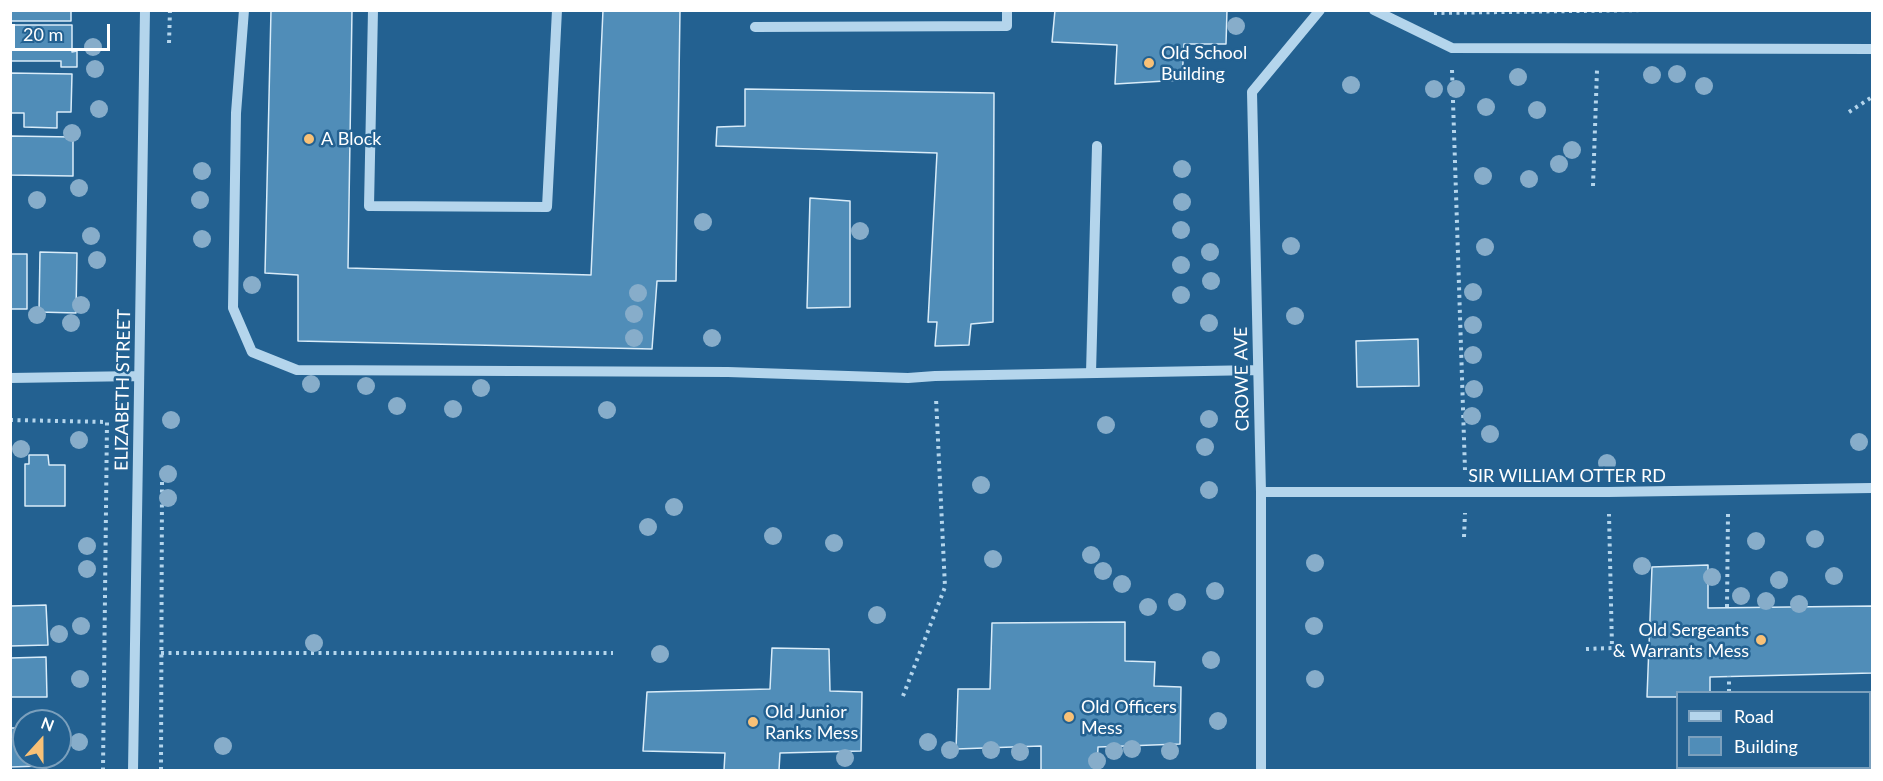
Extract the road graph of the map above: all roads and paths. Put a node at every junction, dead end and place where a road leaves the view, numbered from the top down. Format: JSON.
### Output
{"nodes":[{"id":1,"x":145,"y":10,"type":"edge"},
{"id":2,"x":244,"y":10,"type":"edge"},
{"id":3,"x":373,"y":10,"type":"edge"},
{"id":4,"x":558,"y":10,"type":"edge"},
{"id":5,"x":1007,"y":10,"type":"edge"},
{"id":6,"x":1320,"y":10,"type":"edge"},
{"id":7,"x":1374,"y":10,"type":"edge"},
{"id":8,"x":1647,"y":10,"type":"edge"},
{"id":9,"x":1429,"y":13,"type":"dead end"},
{"id":10,"x":755,"y":27,"type":"dead end"},
{"id":11,"x":1452,"y":48,"type":"junction"},
{"id":12,"x":1598,"y":49,"type":"junction"},
{"id":13,"x":1872,"y":49,"type":"edge"},
{"id":14,"x":1872,"y":97,"type":"edge"},
{"id":15,"x":1849,"y":112,"type":"dead end"},
{"id":16,"x":1097,"y":146,"type":"dead end"},
{"id":17,"x":1593,"y":186,"type":"dead end"},
{"id":18,"x":1258,"y":370,"type":"junction"},
{"id":19,"x":1091,"y":373,"type":"junction"},
{"id":20,"x":139,"y":376,"type":"junction"},
{"id":21,"x":935,"y":376,"type":"junction"},
{"id":22,"x":10,"y":378,"type":"edge"},
{"id":23,"x":10,"y":420,"type":"edge"},
{"id":24,"x":1872,"y":488,"type":"edge"},
{"id":25,"x":1729,"y":491,"type":"junction"},
{"id":26,"x":1261,"y":492,"type":"junction"},
{"id":27,"x":1608,"y":492,"type":"junction"},
{"id":28,"x":1466,"y":493,"type":"junction"},
{"id":29,"x":1727,"y":607,"type":"dead end"},
{"id":30,"x":1586,"y":649,"type":"dead end"},
{"id":31,"x":161,"y":653,"type":"dead end"},
{"id":32,"x":613,"y":653,"type":"dead end"},
{"id":33,"x":1729,"y":676,"type":"dead end"},
{"id":34,"x":1729,"y":691,"type":"edge"},
{"id":35,"x":903,"y":696,"type":"dead end"},
{"id":36,"x":104,"y":771,"type":"edge"},
{"id":37,"x":133,"y":771,"type":"edge"},
{"id":38,"x":1261,"y":771,"type":"edge"}],
"edges":[{"from":1,"to":20,"type":"street","name":"ELIZABETH STREET"},
{"from":2,"to":21,"type":"street"},
{"from":3,"to":4,"type":"street"},
{"from":5,"to":10,"type":"street"},
{"from":6,"to":18,"type":"street","name":"CROWE AVE"},
{"from":7,"to":11,"type":"street"},
{"from":8,"to":9,"type":"path"},
{"from":11,"to":12,"type":"street"},
{"from":11,"to":28,"type":"path"},
{"from":12,"to":13,"type":"street"},
{"from":12,"to":17,"type":"path"},
{"from":14,"to":15,"type":"path"},
{"from":16,"to":19,"type":"street"},
{"from":18,"to":19,"type":"street"},
{"from":18,"to":26,"type":"street","name":"CROWE AVE"},
{"from":19,"to":21,"type":"street"},
{"from":20,"to":22,"type":"street"},
{"from":20,"to":37,"type":"street","name":"ELIZABETH STREET"},
{"from":21,"to":35,"type":"path"},
{"from":23,"to":36,"type":"path"},
{"from":24,"to":25,"type":"street","name":"SIR WILLIAM OTTER RD"},
{"from":25,"to":27,"type":"street","name":"SIR WILLIAM OTTER RD"},
{"from":25,"to":29,"type":"path"},
{"from":26,"to":28,"type":"street","name":"SIR WILLIAM OTTER RD"},
{"from":26,"to":38,"type":"street","name":"CROWE AVE"},
{"from":27,"to":28,"type":"street","name":"SIR WILLIAM OTTER RD"},
{"from":27,"to":30,"type":"path"},
{"from":31,"to":32,"type":"path"},
{"from":33,"to":34,"type":"path"}]}
